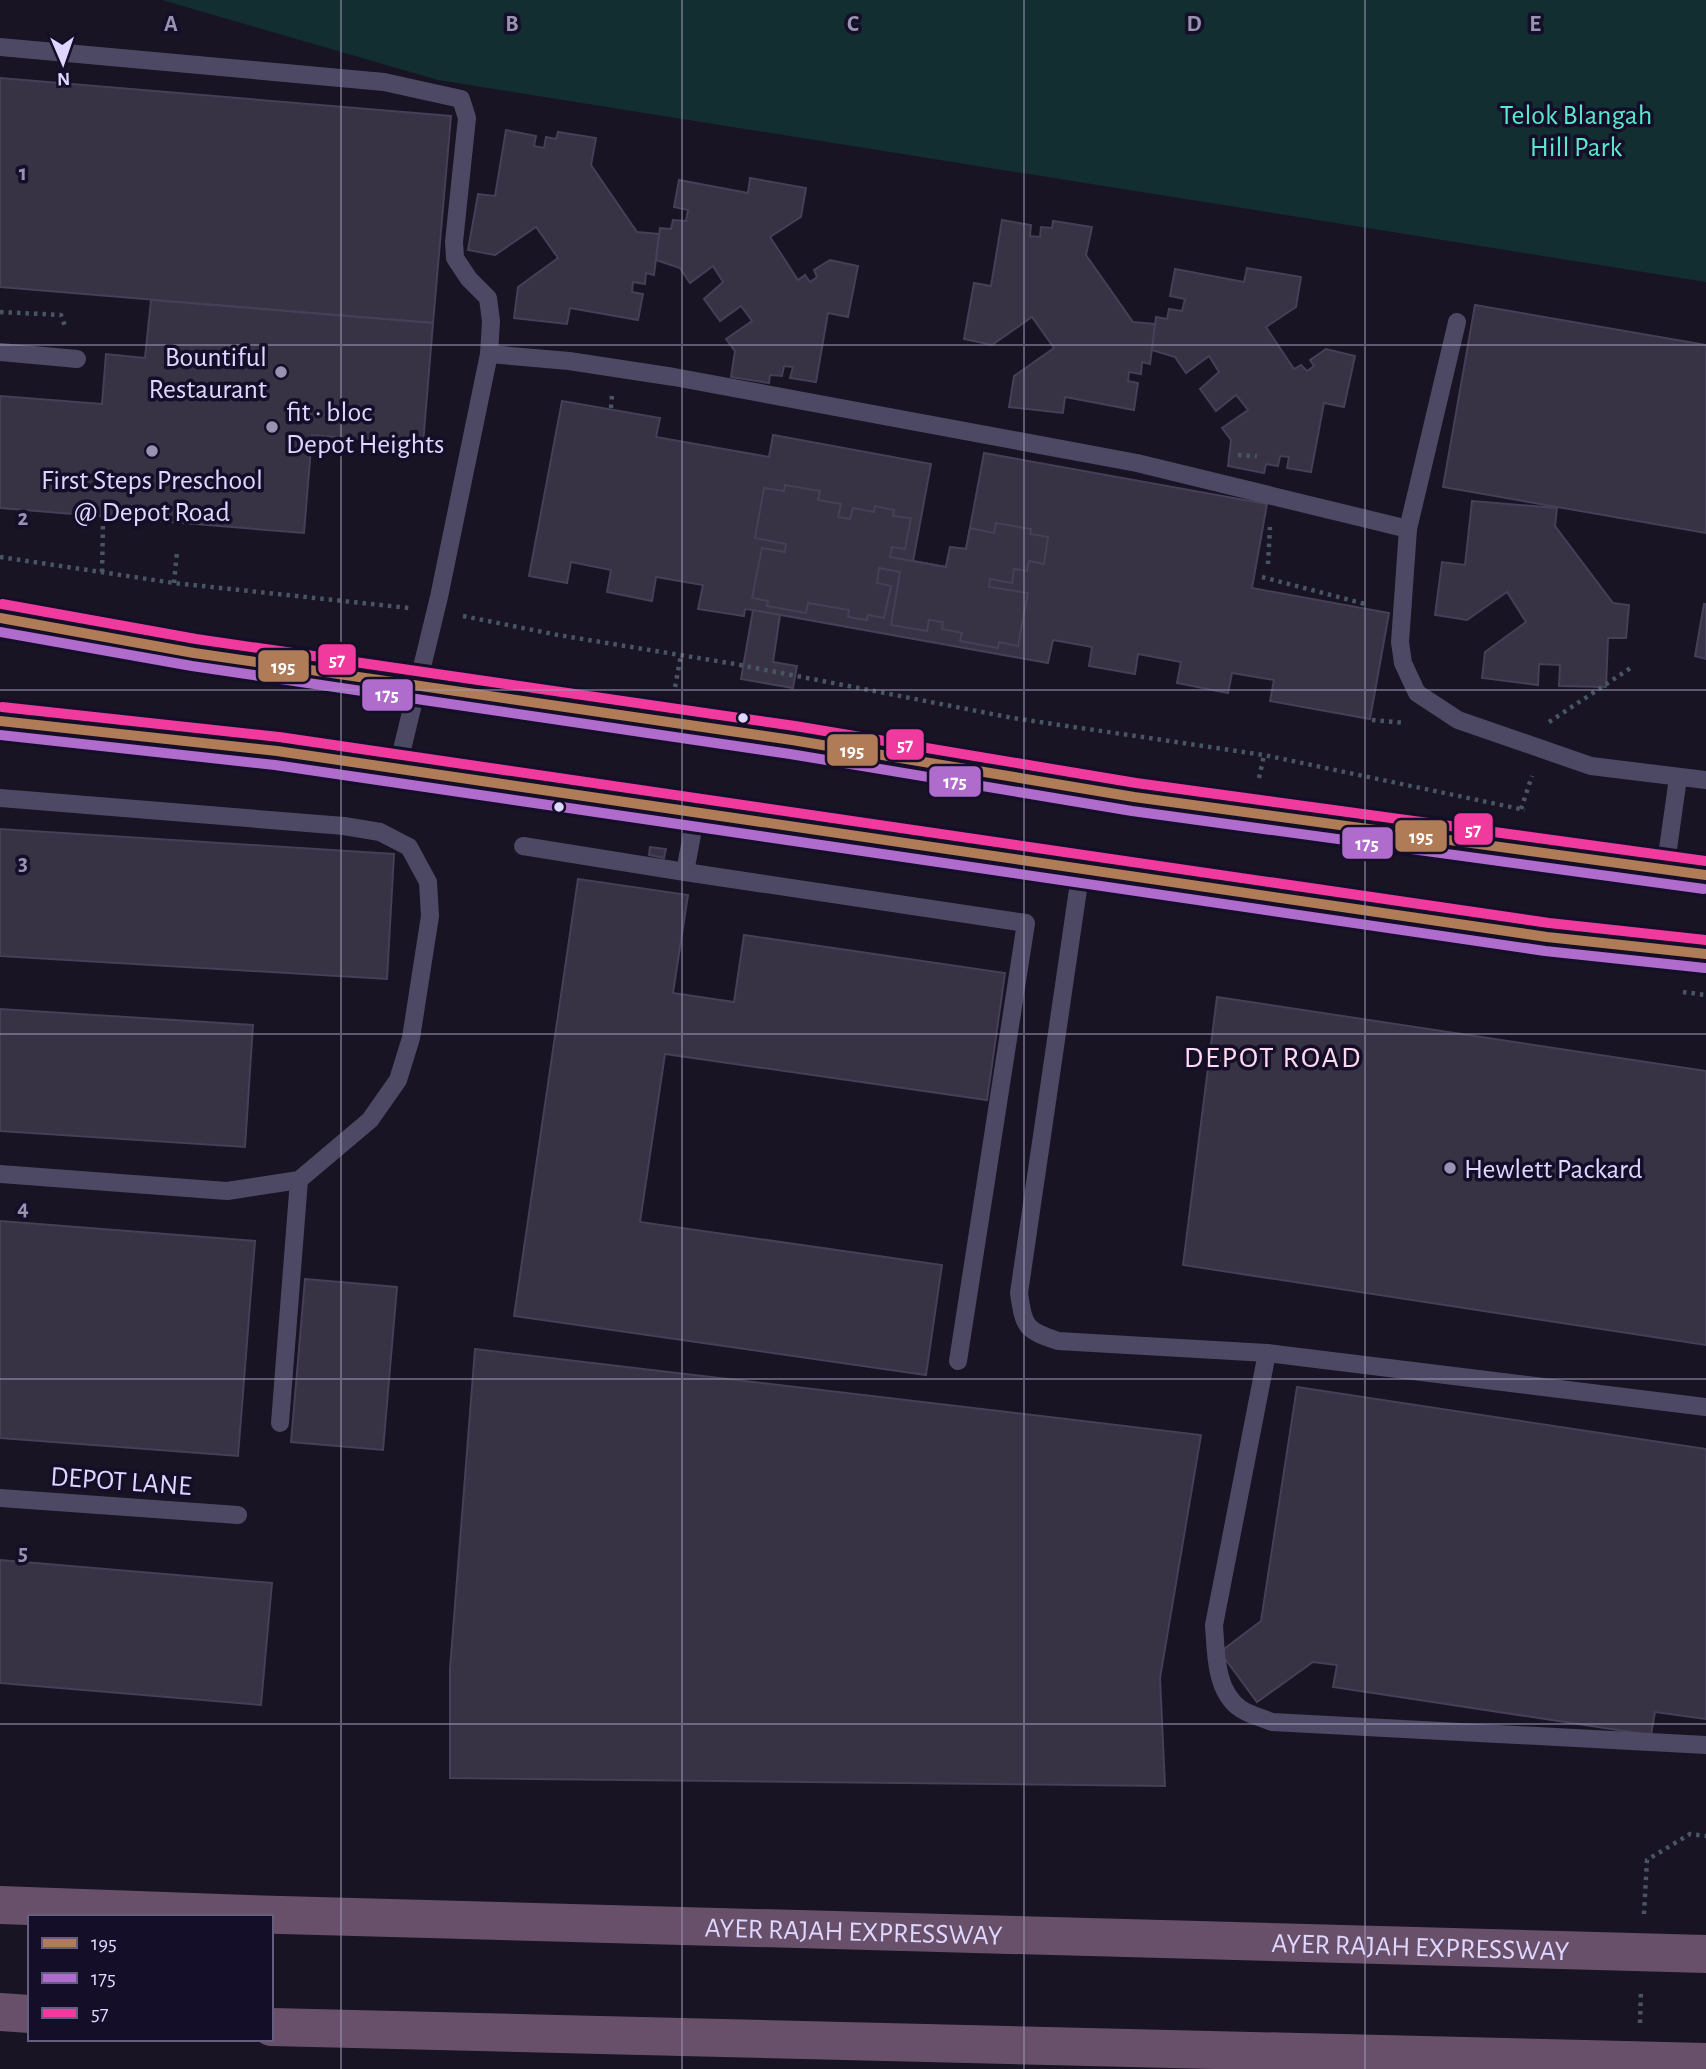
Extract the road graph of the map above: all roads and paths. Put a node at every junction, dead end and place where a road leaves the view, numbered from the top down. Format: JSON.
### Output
{"nodes":[{"id":1,"x":0,"y":47,"type":"edge"},
{"id":2,"x":0,"y":312,"type":"edge"},
{"id":3,"x":1457,"y":323,"type":"dead end"},
{"id":4,"x":0,"y":352,"type":"edge"},
{"id":5,"x":489,"y":354,"type":"junction"},
{"id":6,"x":77,"y":359,"type":"joint"},
{"id":7,"x":612,"y":394,"type":"dead end"},
{"id":8,"x":611,"y":408,"type":"dead end"},
{"id":9,"x":103,"y":523,"type":"dead end"},
{"id":10,"x":1270,"y":527,"type":"dead end"},
{"id":11,"x":1408,"y":529,"type":"junction"},
{"id":12,"x":177,"y":552,"type":"dead end"},
{"id":13,"x":0,"y":558,"type":"edge"},
{"id":14,"x":1268,"y":565,"type":"dead end"},
{"id":15,"x":102,"y":572,"type":"junction"},
{"id":16,"x":1262,"y":577,"type":"dead end"},
{"id":17,"x":174,"y":583,"type":"junction"},
{"id":18,"x":1368,"y":604,"type":"dead end"},
{"id":19,"x":436,"y":611,"type":"junction"},
{"id":20,"x":0,"y":618,"type":"edge"},
{"id":21,"x":1632,"y":667,"type":"dead end"},
{"id":22,"x":419,"y":684,"type":"junction"},
{"id":23,"x":1372,"y":720,"type":"dead end"},
{"id":24,"x":0,"y":721,"type":"edge"},
{"id":25,"x":1412,"y":723,"type":"dead end"},
{"id":26,"x":1518,"y":740,"type":"junction"},
{"id":27,"x":397,"y":770,"type":"junction"},
{"id":28,"x":1532,"y":778,"type":"dead end"},
{"id":29,"x":1678,"y":778,"type":"junction"},
{"id":30,"x":1706,"y":780,"type":"edge"},
{"id":31,"x":0,"y":798,"type":"edge"},
{"id":32,"x":1521,"y":809,"type":"junction"},
{"id":33,"x":1532,"y":812,"type":"dead end"},
{"id":34,"x":695,"y":813,"type":"junction"},
{"id":35,"x":523,"y":846,"type":"dead end"},
{"id":36,"x":1081,"y":869,"type":"junction"},
{"id":37,"x":1665,"y":870,"type":"junction"},
{"id":38,"x":685,"y":872,"type":"junction"},
{"id":39,"x":1706,"y":875,"type":"edge"},
{"id":40,"x":1706,"y":954,"type":"edge"},
{"id":41,"x":0,"y":1174,"type":"edge"},
{"id":42,"x":299,"y":1180,"type":"junction"},
{"id":43,"x":1266,"y":1353,"type":"junction"},
{"id":44,"x":958,"y":1361,"type":"dead end"},
{"id":45,"x":1706,"y":1407,"type":"edge"},
{"id":46,"x":280,"y":1423,"type":"dead end"},
{"id":47,"x":0,"y":1497,"type":"edge"},
{"id":48,"x":238,"y":1515,"type":"dead end"},
{"id":49,"x":1706,"y":1745,"type":"edge"},
{"id":50,"x":1706,"y":1836,"type":"edge"},
{"id":51,"x":0,"y":1905,"type":"edge"},
{"id":52,"x":1644,"y":1912,"type":"dead end"},
{"id":53,"x":262,"y":1915,"type":"edge"},
{"id":54,"x":273,"y":1915,"type":"edge"},
{"id":55,"x":1706,"y":1954,"type":"edge"},
{"id":56,"x":0,"y":2012,"type":"edge"},
{"id":57,"x":28,"y":2014,"type":"edge"},
{"id":58,"x":273,"y":2027,"type":"edge"},
{"id":59,"x":1706,"y":2062,"type":"edge"}],
"edges":[{"from":1,"to":5,"type":"lane"},
{"from":2,"to":6,"type":"path"},
{"from":3,"to":11,"type":"lane"},
{"from":4,"to":6,"type":"lane"},
{"from":5,"to":11,"type":"lane"},
{"from":5,"to":19,"type":"lane"},
{"from":7,"to":8,"type":"path"},
{"from":9,"to":15,"type":"path"},
{"from":10,"to":14,"type":"path"},
{"from":11,"to":26,"type":"lane"},
{"from":12,"to":17,"type":"path"},
{"from":13,"to":15,"type":"path"},
{"from":15,"to":17,"type":"path"},
{"from":16,"to":18,"type":"path"},
{"from":17,"to":19,"type":"path"},
{"from":19,"to":22,"type":"lane"},
{"from":19,"to":32,"type":"path"},
{"from":20,"to":22,"type":"street"},
{"from":21,"to":26,"type":"path"},
{"from":22,"to":27,"type":"lane"},
{"from":22,"to":37,"type":"street"},
{"from":23,"to":25,"type":"path"},
{"from":24,"to":27,"type":"street"},
{"from":26,"to":29,"type":"lane"},
{"from":27,"to":34,"type":"street"},
{"from":28,"to":32,"type":"path"},
{"from":29,"to":30,"type":"lane"},
{"from":29,"to":37,"type":"lane"},
{"from":31,"to":42,"type":"lane"},
{"from":32,"to":33,"type":"path"},
{"from":34,"to":36,"type":"street"},
{"from":34,"to":38,"type":"lane"},
{"from":35,"to":38,"type":"lane"},
{"from":36,"to":40,"type":"street"},
{"from":36,"to":43,"type":"lane"},
{"from":37,"to":39,"type":"street"},
{"from":38,"to":44,"type":"lane"},
{"from":41,"to":42,"type":"lane"},
{"from":42,"to":46,"type":"lane"},
{"from":43,"to":45,"type":"lane"},
{"from":43,"to":49,"type":"lane"},
{"from":47,"to":48,"type":"lane","name":"DEPOT LANE"},
{"from":50,"to":52,"type":"path"},
{"from":51,"to":53,"type":"highway","name":"AYER RAJAH EXPRESSWAY"},
{"from":54,"to":55,"type":"highway","name":"AYER RAJAH EXPRESSWAY"},
{"from":56,"to":57,"type":"highway"},
{"from":58,"to":59,"type":"highway"}]}
